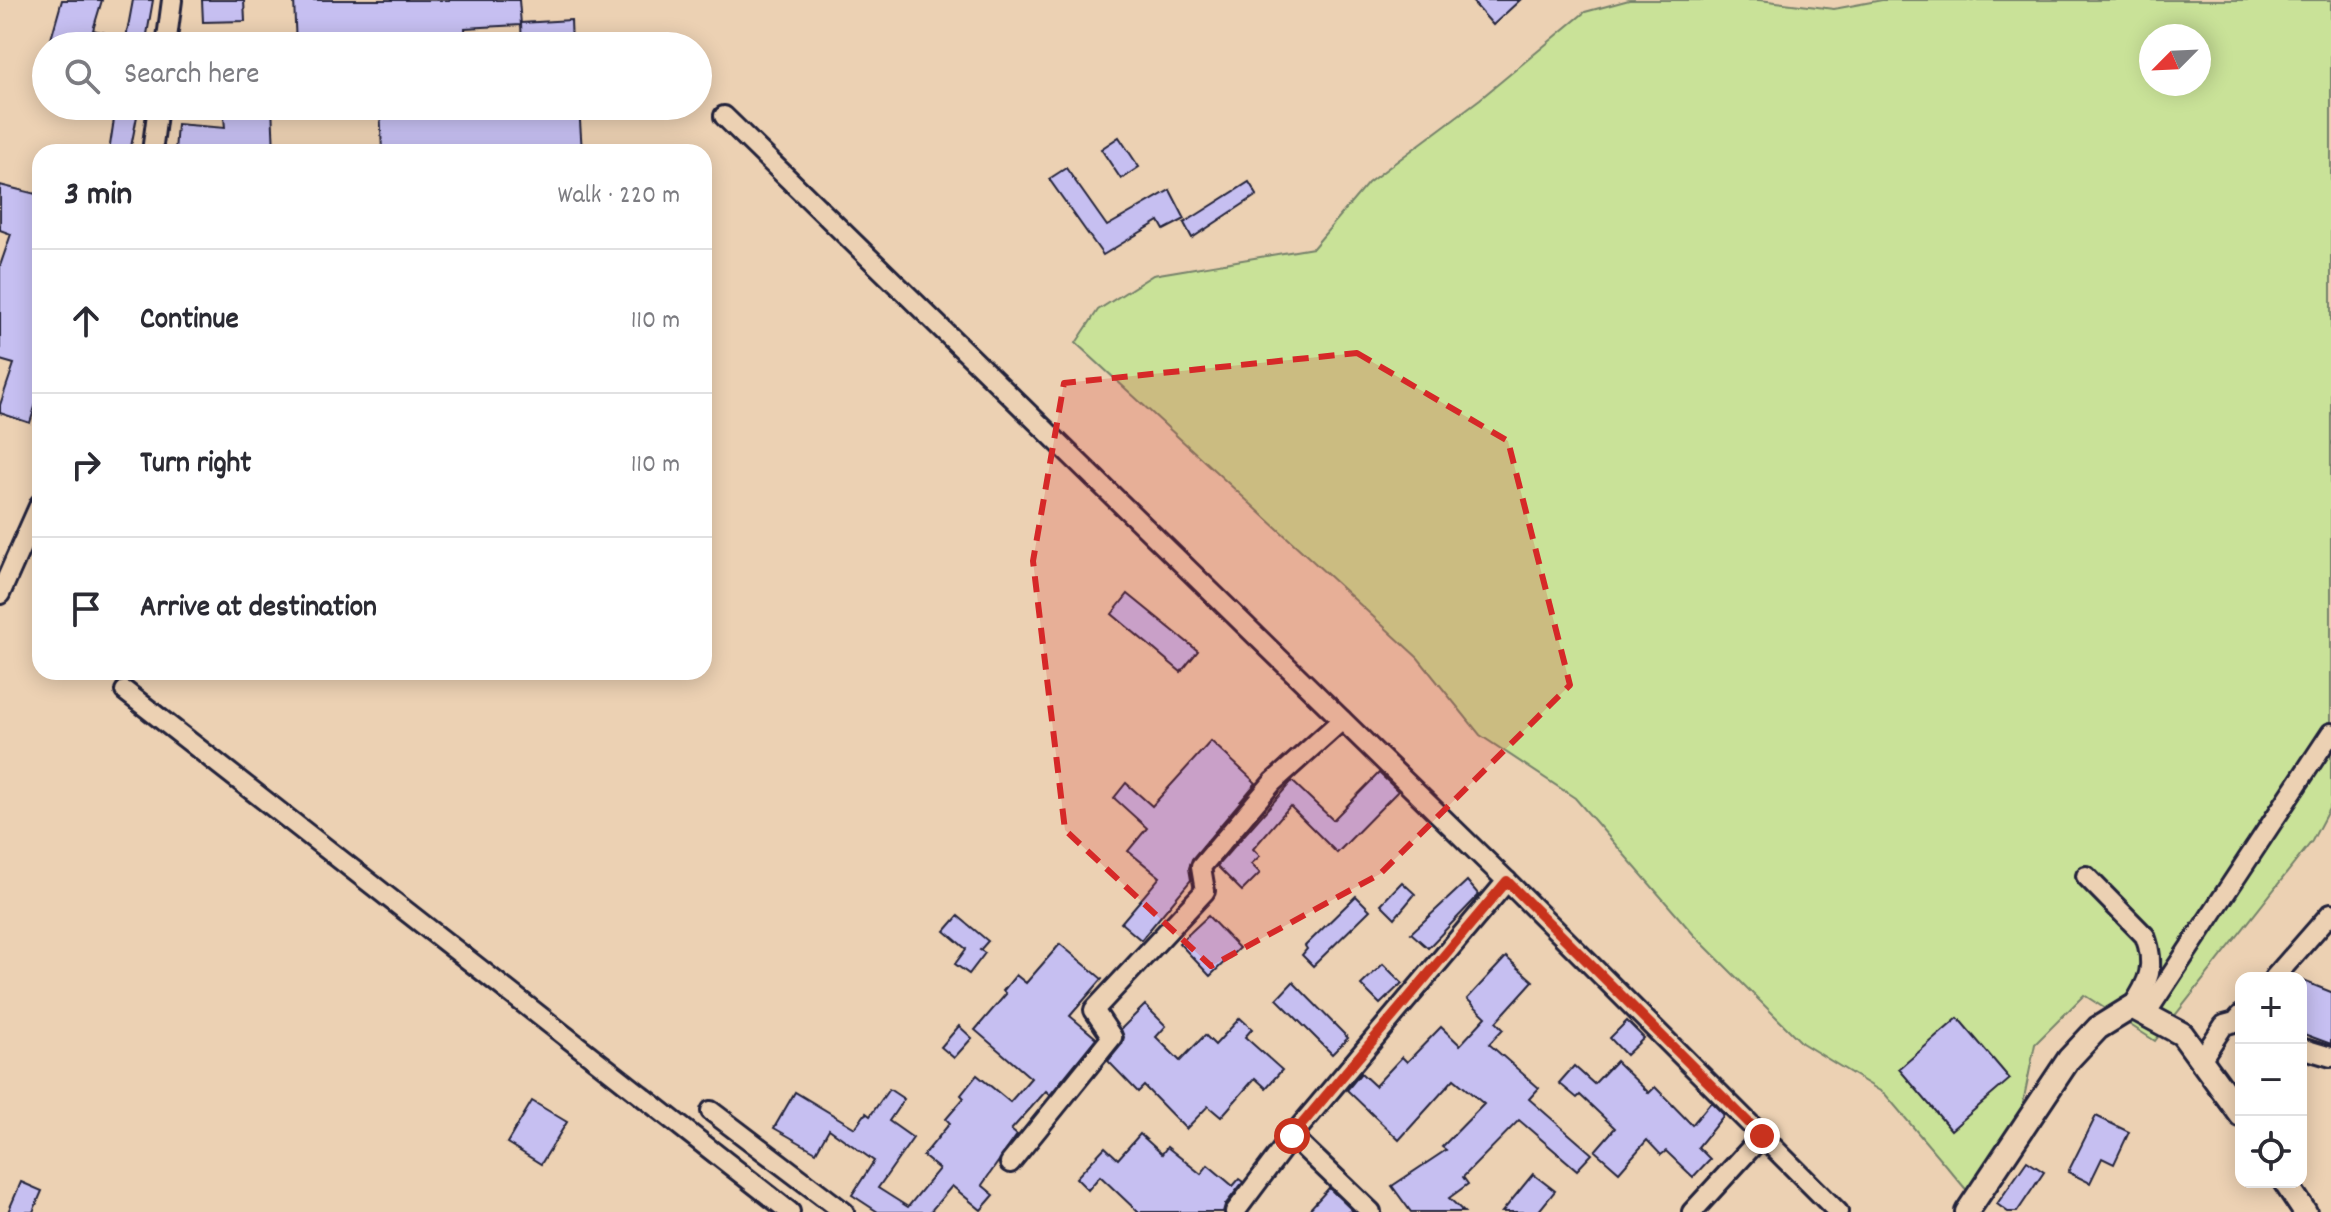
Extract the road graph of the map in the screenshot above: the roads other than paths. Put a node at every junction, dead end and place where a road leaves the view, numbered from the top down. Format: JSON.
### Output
{"nodes":[{"id":1,"x":172,"y":0,"type":"edge"},
{"id":2,"x":168,"y":32,"type":"edge"},
{"id":3,"x":724,"y":116,"type":"dead end"},
{"id":4,"x":156,"y":120,"type":"edge"},
{"id":5,"x":153,"y":144,"type":"edge"},
{"id":6,"x":32,"y":522,"type":"edge"},
{"id":7,"x":0,"y":594,"type":"edge"},
{"id":8,"x":125,"y":691,"type":"dead end"},
{"id":9,"x":1342,"y":720,"type":"junction"},
{"id":10,"x":2331,"y":733,"type":"edge"},
{"id":11,"x":2086,"y":876,"type":"dead end"},
{"id":12,"x":1507,"y":881,"type":"junction"},
{"id":13,"x":2331,"y":913,"type":"edge"},
{"id":14,"x":2279,"y":972,"type":"edge"},
{"id":15,"x":2138,"y":1011,"type":"junction"},
{"id":16,"x":2232,"y":1027,"type":"edge"},
{"id":17,"x":2307,"y":1050,"type":"edge"},
{"id":18,"x":2331,"y":1057,"type":"edge"},
{"id":19,"x":2201,"y":1060,"type":"junction"},
{"id":20,"x":2235,"y":1107,"type":"edge"},
{"id":21,"x":711,"y":1111,"type":"dead end"},
{"id":22,"x":1292,"y":1136,"type":"junction"},
{"id":23,"x":1762,"y":1136,"type":"junction"},
{"id":24,"x":1010,"y":1163,"type":"dead end"},
{"id":25,"x":2289,"y":1188,"type":"edge"},
{"id":26,"x":790,"y":1212,"type":"edge"},
{"id":27,"x":844,"y":1212,"type":"edge"},
{"id":28,"x":1235,"y":1212,"type":"edge"},
{"id":29,"x":1371,"y":1212,"type":"edge"},
{"id":30,"x":1692,"y":1212,"type":"edge"},
{"id":31,"x":1838,"y":1212,"type":"edge"},
{"id":32,"x":1967,"y":1212,"type":"edge"},
{"id":33,"x":2305,"y":1212,"type":"edge"}],
"edges":[{"from":1,"to":2,"type":"street"},
{"from":3,"to":9,"type":"street"},
{"from":4,"to":5,"type":"street"},
{"from":6,"to":7,"type":"street"},
{"from":8,"to":26,"type":"street"},
{"from":9,"to":12,"type":"street"},
{"from":9,"to":24,"type":"street"},
{"from":10,"to":15,"type":"street"},
{"from":11,"to":15,"type":"street"},
{"from":12,"to":22,"type":"street"},
{"from":12,"to":23,"type":"street"},
{"from":13,"to":14,"type":"street"},
{"from":15,"to":19,"type":"street"},
{"from":15,"to":32,"type":"street"},
{"from":16,"to":19,"type":"street"},
{"from":17,"to":18,"type":"street"},
{"from":19,"to":20,"type":"street"},
{"from":21,"to":27,"type":"street"},
{"from":22,"to":28,"type":"street"},
{"from":22,"to":29,"type":"street"},
{"from":23,"to":30,"type":"street"},
{"from":23,"to":31,"type":"street"},
{"from":25,"to":33,"type":"street"}]}
